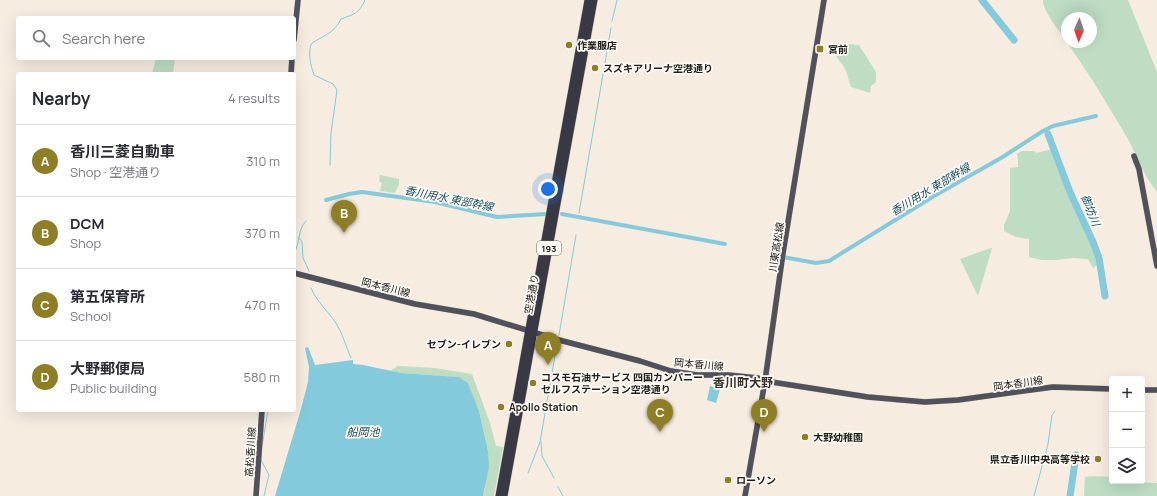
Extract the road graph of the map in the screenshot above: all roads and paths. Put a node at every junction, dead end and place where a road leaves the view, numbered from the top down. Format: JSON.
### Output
{"nodes":[{"id":1,"x":298,"y":0,"type":"edge"},
{"id":2,"x":588,"y":0,"type":"edge"},
{"id":3,"x":594,"y":0,"type":"edge"},
{"id":4,"x":824,"y":0,"type":"edge"},
{"id":5,"x":296,"y":20,"type":"edge"},
{"id":6,"x":292,"y":60,"type":"edge"},
{"id":7,"x":291,"y":72,"type":"edge"},
{"id":8,"x":1134,"y":156,"type":"dead end"},
{"id":9,"x":1157,"y":266,"type":"edge"},
{"id":10,"x":296,"y":274,"type":"edge"},
{"id":11,"x":532,"y":332,"type":"junction"},
{"id":12,"x":765,"y":381,"type":"junction"},
{"id":13,"x":1109,"y":389,"type":"edge"},
{"id":14,"x":1145,"y":390,"type":"edge"},
{"id":15,"x":1157,"y":390,"type":"edge"},
{"id":16,"x":262,"y":412,"type":"edge"},
{"id":17,"x":256,"y":496,"type":"edge"},
{"id":18,"x":499,"y":496,"type":"edge"},
{"id":19,"x":504,"y":496,"type":"edge"},
{"id":20,"x":745,"y":496,"type":"edge"}],
"edges":[{"from":1,"to":5,"type":"main road"},
{"from":2,"to":11,"type":"highway","name":"空港通り","number":"193"},
{"from":3,"to":11,"type":"highway","name":"空港通り","number":"193"},
{"from":4,"to":12,"type":"main road","name":"川東高松線"},
{"from":6,"to":7,"type":"main road"},
{"from":8,"to":9,"type":"main road"},
{"from":10,"to":11,"type":"main road","name":"岡本香川線"},
{"from":11,"to":12,"type":"main road","name":"岡本香川線"},
{"from":11,"to":18,"type":"highway","name":"空港通り","number":"193"},
{"from":11,"to":19,"type":"highway","name":"空港通り","number":"193"},
{"from":12,"to":13,"type":"main road","name":"岡本香川線"},
{"from":12,"to":20,"type":"main road","name":"川東高松線"},
{"from":14,"to":15,"type":"main road"},
{"from":16,"to":17,"type":"main road","name":"高松香川線"}]}
